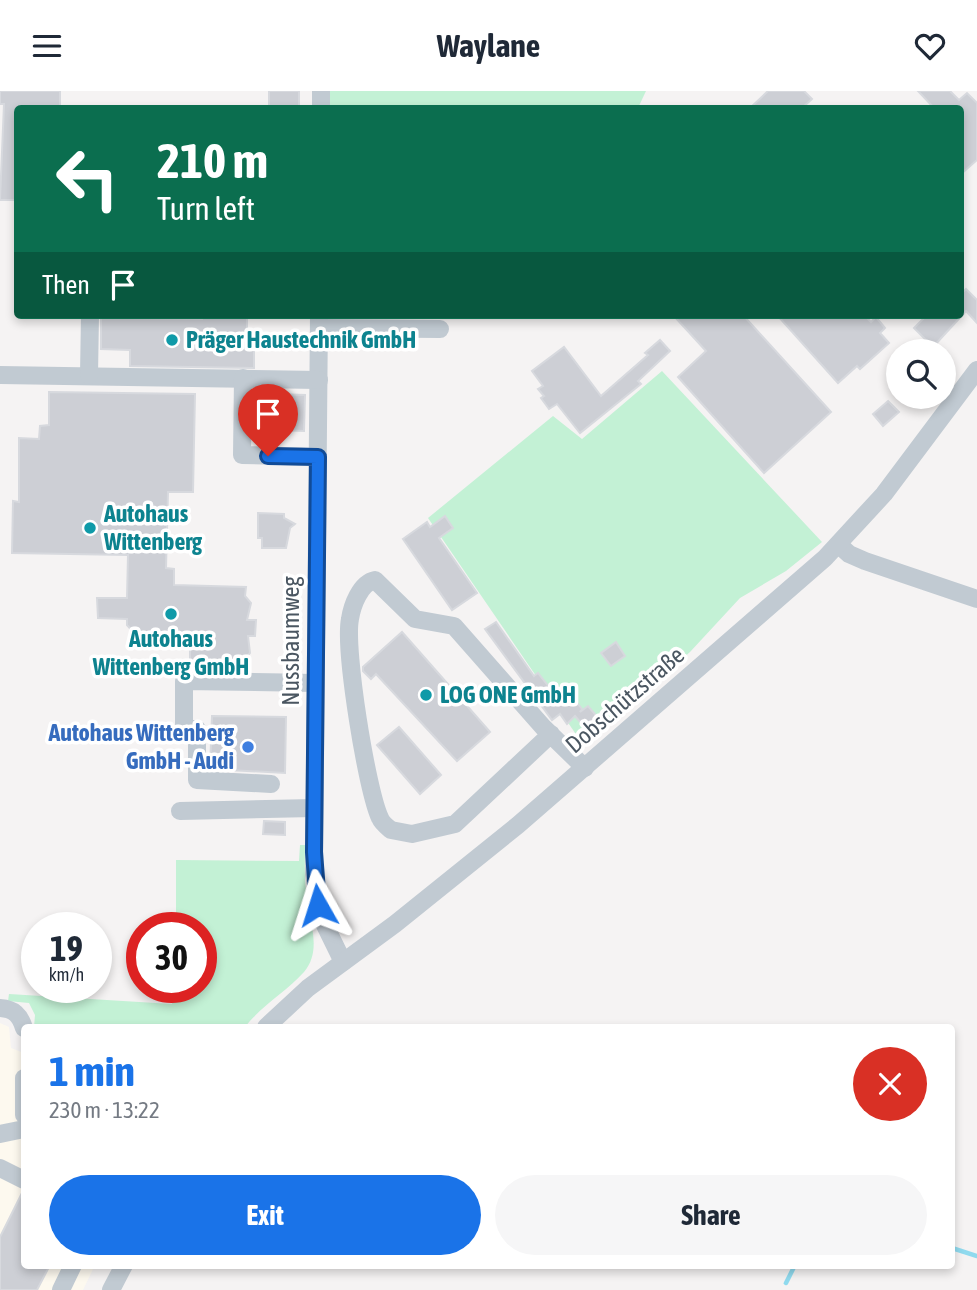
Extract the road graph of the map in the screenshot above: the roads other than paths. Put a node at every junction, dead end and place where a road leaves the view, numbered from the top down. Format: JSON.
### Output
{"nodes":[{"id":1,"x":90,"y":319,"type":"edge"},
{"id":2,"x":319,"y":321,"type":"edge"},
{"id":3,"x":440,"y":329,"type":"dead end"},
{"id":4,"x":977,"y":370,"type":"edge"},
{"id":5,"x":0,"y":375,"type":"edge"},
{"id":6,"x":89,"y":375,"type":"junction"},
{"id":7,"x":243,"y":378,"type":"junction"},
{"id":8,"x":319,"y":380,"type":"junction"},
{"id":9,"x":318,"y":457,"type":"junction"},
{"id":10,"x":839,"y":545,"type":"junction"},
{"id":11,"x":977,"y":599,"type":"edge"},
{"id":12,"x":315,"y":683,"type":"junction"},
{"id":13,"x":551,"y":734,"type":"junction"},
{"id":14,"x":585,"y":768,"type":"junction"},
{"id":15,"x":239,"y":782,"type":"junction"},
{"id":16,"x":271,"y":784,"type":"dead end"},
{"id":17,"x":314,"y":809,"type":"junction"},
{"id":18,"x":180,"y":811,"type":"dead end"},
{"id":19,"x":238,"y":811,"type":"junction"},
{"id":20,"x":343,"y":962,"type":"junction"},
{"id":21,"x":0,"y":1008,"type":"edge"},
{"id":22,"x":23,"y":1024,"type":"edge"},
{"id":23,"x":269,"y":1024,"type":"edge"},
{"id":24,"x":21,"y":1130,"type":"edge"},
{"id":25,"x":0,"y":1134,"type":"edge"},
{"id":26,"x":0,"y":1168,"type":"edge"},
{"id":27,"x":21,"y":1178,"type":"edge"},
{"id":28,"x":71,"y":1269,"type":"edge"},
{"id":29,"x":122,"y":1269,"type":"edge"},
{"id":30,"x":61,"y":1290,"type":"edge"},
{"id":31,"x":111,"y":1290,"type":"edge"}],
"edges":[{"from":1,"to":6,"type":"street"},
{"from":2,"to":3,"type":"street"},
{"from":2,"to":8,"type":"street","name":"Nussbaumweg"},
{"from":4,"to":10,"type":"street","name":"Dobschützstraße"},
{"from":5,"to":6,"type":"street"},
{"from":6,"to":7,"type":"street"},
{"from":7,"to":8,"type":"street"},
{"from":7,"to":9,"type":"street"},
{"from":8,"to":9,"type":"street","name":"Nussbaumweg"},
{"from":9,"to":12,"type":"street","name":"Nussbaumweg"},
{"from":10,"to":11,"type":"street"},
{"from":10,"to":14,"type":"street","name":"Dobschützstraße"},
{"from":12,"to":15,"type":"street"},
{"from":12,"to":17,"type":"street","name":"Nussbaumweg"},
{"from":13,"to":13,"type":"street"},
{"from":13,"to":14,"type":"street"},
{"from":14,"to":20,"type":"street","name":"Dobschützstraße"},
{"from":15,"to":16,"type":"street"},
{"from":15,"to":19,"type":"street"},
{"from":17,"to":19,"type":"street"},
{"from":17,"to":20,"type":"street","name":"Nussbaumweg"},
{"from":18,"to":19,"type":"street"},
{"from":20,"to":23,"type":"street","name":"Dobschützstraße"},
{"from":21,"to":22,"type":"street"},
{"from":24,"to":25,"type":"street"},
{"from":26,"to":27,"type":"street"},
{"from":28,"to":30,"type":"street"},
{"from":29,"to":31,"type":"street"}]}
